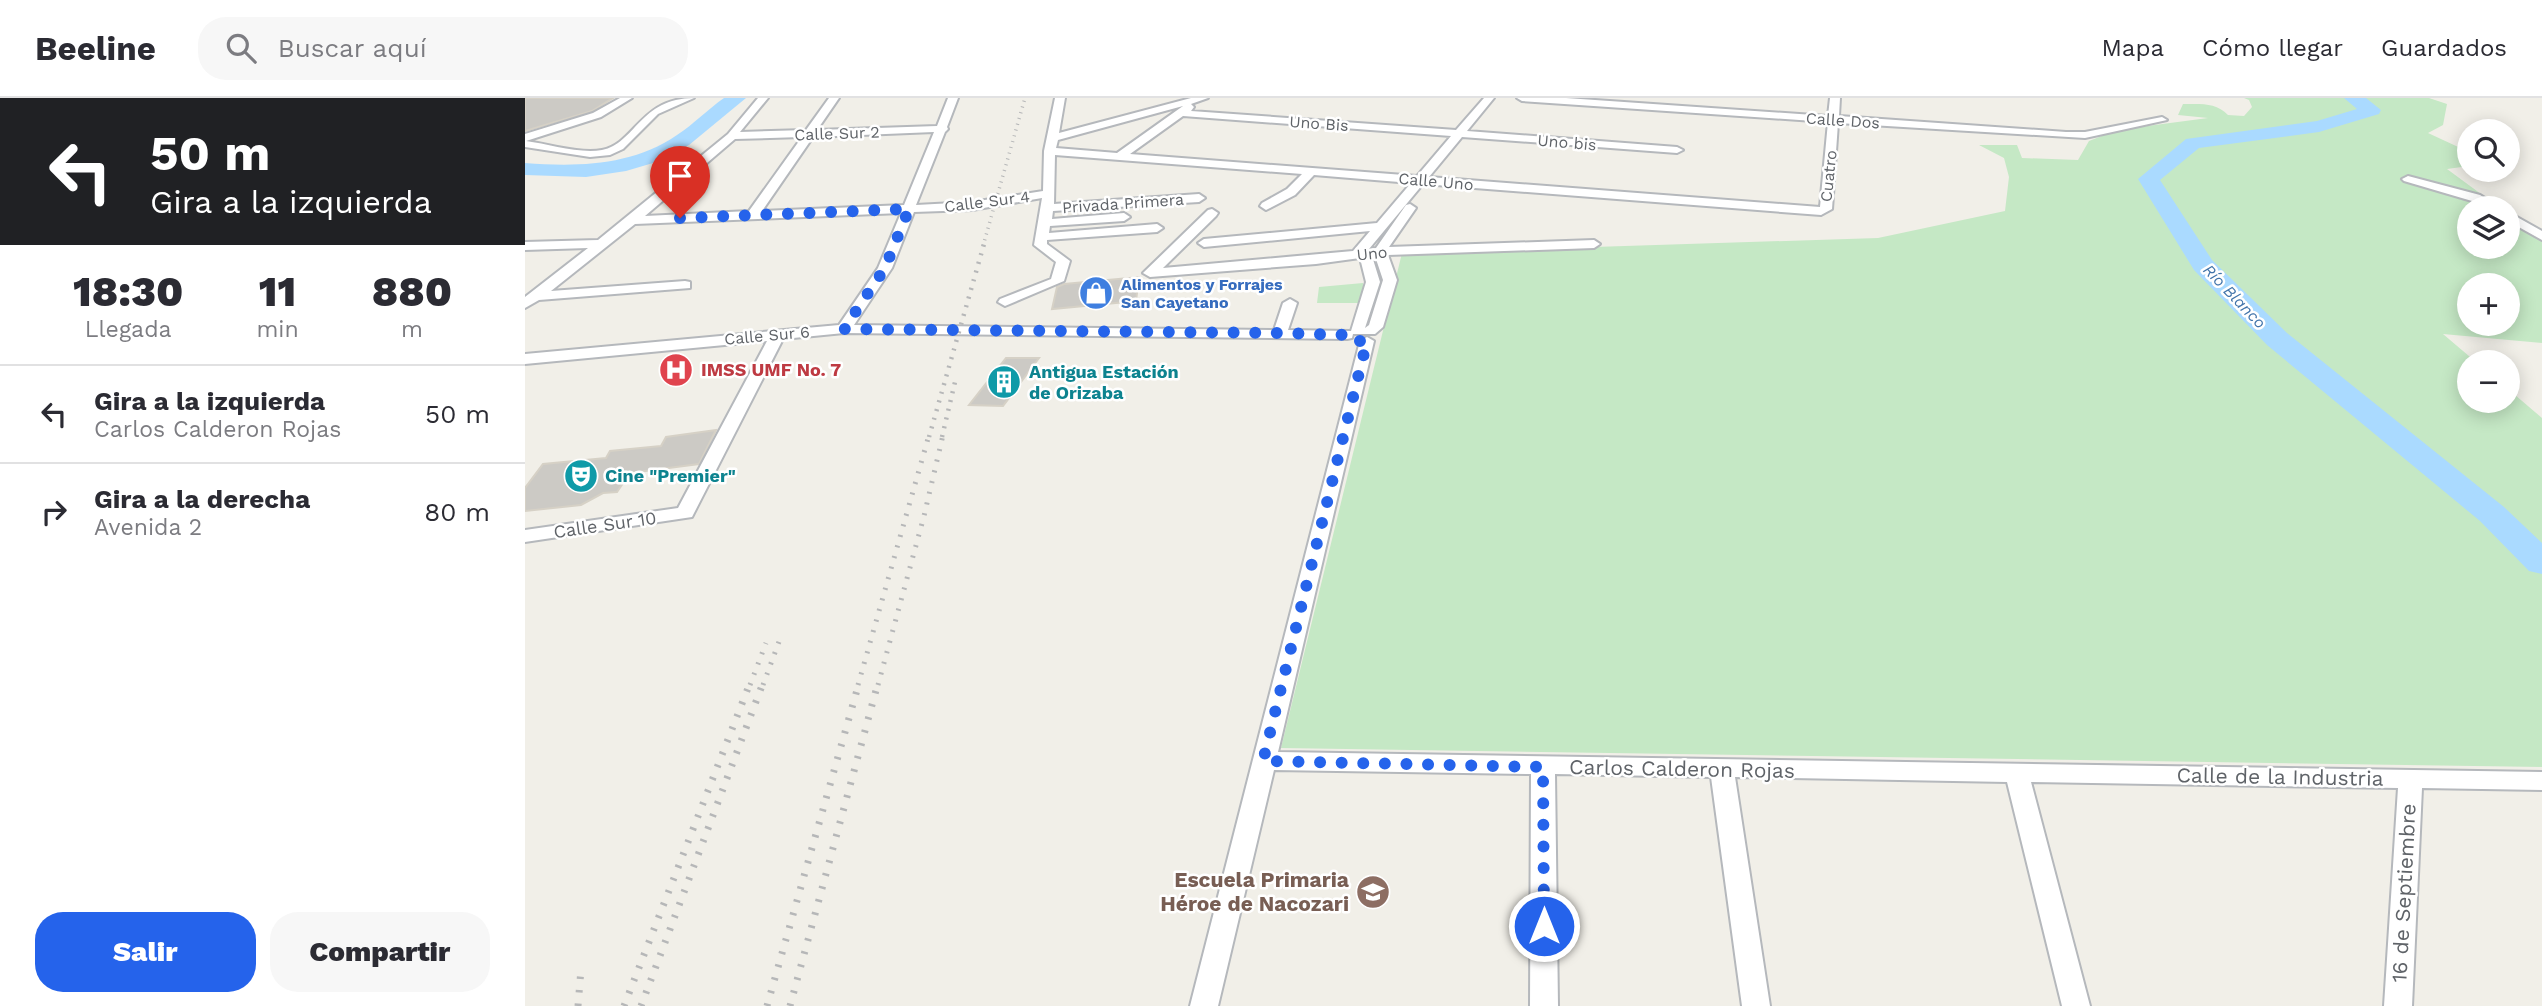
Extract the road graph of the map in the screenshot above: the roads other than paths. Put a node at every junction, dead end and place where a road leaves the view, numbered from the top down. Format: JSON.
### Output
{"nodes":[{"id":1,"x":627,"y":98,"type":"edge"},
{"id":2,"x":689,"y":98,"type":"edge"},
{"id":3,"x":763,"y":98,"type":"edge"},
{"id":4,"x":834,"y":98,"type":"edge"},
{"id":5,"x":953,"y":98,"type":"edge"},
{"id":6,"x":1060,"y":98,"type":"edge"},
{"id":7,"x":1202,"y":98,"type":"edge"},
{"id":8,"x":1489,"y":98,"type":"edge"},
{"id":9,"x":1498,"y":98,"type":"edge"},
{"id":10,"x":1521,"y":98,"type":"edge"},
{"id":11,"x":1835,"y":98,"type":"edge"},
{"id":12,"x":1181,"y":113,"type":"junction"},
{"id":13,"x":1833,"y":119,"type":"junction"},
{"id":14,"x":2162,"y":120,"type":"dead end"},
{"id":15,"x":1893,"y":123,"type":"junction"},
{"id":16,"x":943,"y":129,"type":"junction"},
{"id":17,"x":1462,"y":133,"type":"junction"},
{"id":18,"x":808,"y":134,"type":"junction"},
{"id":19,"x":732,"y":136,"type":"junction"},
{"id":20,"x":525,"y":138,"type":"edge"},
{"id":21,"x":1894,"y":138,"type":"dead end"},
{"id":22,"x":525,"y":144,"type":"edge"},
{"id":23,"x":1051,"y":145,"type":"junction"},
{"id":24,"x":1677,"y":150,"type":"dead end"},
{"id":25,"x":1121,"y":155,"type":"junction"},
{"id":26,"x":1311,"y":171,"type":"junction"},
{"id":27,"x":1550,"y":172,"type":"dead end"},
{"id":28,"x":2408,"y":179,"type":"dead end"},
{"id":29,"x":1424,"y":180,"type":"junction"},
{"id":30,"x":1543,"y":190,"type":"junction"},
{"id":31,"x":1047,"y":194,"type":"junction"},
{"id":32,"x":2468,"y":196,"type":"edge"},
{"id":33,"x":1199,"y":198,"type":"dead end"},
{"id":34,"x":1266,"y":206,"type":"dead end"},
{"id":35,"x":1048,"y":208,"type":"junction"},
{"id":36,"x":909,"y":209,"type":"junction"},
{"id":37,"x":1821,"y":211,"type":"joint"},
{"id":38,"x":1212,"y":213,"type":"dead end"},
{"id":39,"x":752,"y":216,"type":"junction"},
{"id":40,"x":1124,"y":217,"type":"dead end"},
{"id":41,"x":632,"y":220,"type":"junction"},
{"id":42,"x":1044,"y":223,"type":"junction"},
{"id":43,"x":2520,"y":223,"type":"edge"},
{"id":44,"x":1381,"y":226,"type":"junction"},
{"id":45,"x":1157,"y":228,"type":"dead end"},
{"id":46,"x":2542,"y":236,"type":"edge"},
{"id":47,"x":1041,"y":237,"type":"junction"},
{"id":48,"x":1204,"y":243,"type":"dead end"},
{"id":49,"x":600,"y":244,"type":"junction"},
{"id":50,"x":1594,"y":244,"type":"dead end"},
{"id":51,"x":525,"y":246,"type":"edge"},
{"id":52,"x":1380,"y":251,"type":"junction"},
{"id":53,"x":1365,"y":253,"type":"junction"},
{"id":54,"x":685,"y":285,"type":"dead end"},
{"id":55,"x":530,"y":300,"type":"edge"},
{"id":56,"x":1005,"y":302,"type":"dead end"},
{"id":57,"x":1290,"y":303,"type":"dead end"},
{"id":58,"x":844,"y":329,"type":"junction"},
{"id":59,"x":1280,"y":333,"type":"junction"},
{"id":60,"x":778,"y":334,"type":"junction"},
{"id":61,"x":1360,"y":334,"type":"junction"},
{"id":62,"x":525,"y":359,"type":"edge"},
{"id":63,"x":525,"y":536,"type":"edge"},
{"id":64,"x":1263,"y":761,"type":"junction"},
{"id":65,"x":1543,"y":767,"type":"junction"},
{"id":66,"x":1723,"y":770,"type":"junction"},
{"id":67,"x":2017,"y":773,"type":"junction"},
{"id":68,"x":2410,"y":779,"type":"junction"},
{"id":69,"x":2542,"y":781,"type":"edge"},
{"id":70,"x":1204,"y":1006,"type":"edge"},
{"id":71,"x":1544,"y":1006,"type":"edge"},
{"id":72,"x":1756,"y":1006,"type":"edge"},
{"id":73,"x":2076,"y":1006,"type":"edge"},
{"id":74,"x":2398,"y":1006,"type":"edge"}],
"edges":[{"from":1,"to":20,"type":"street"},
{"from":2,"to":22,"type":"street"},
{"from":3,"to":19,"type":"street"},
{"from":4,"to":18,"type":"street"},
{"from":5,"to":16,"type":"street"},
{"from":6,"to":23,"type":"street"},
{"from":7,"to":12,"type":"street"},
{"from":7,"to":23,"type":"street"},
{"from":8,"to":17,"type":"street"},
{"from":9,"to":17,"type":"street"},
{"from":10,"to":13,"type":"street","name":"Calle Dos"},
{"from":11,"to":13,"type":"street","name":"Cuatro"},
{"from":12,"to":17,"type":"street","name":"Uno Bis"},
{"from":12,"to":25,"type":"street"},
{"from":13,"to":15,"type":"street","name":"Calle Dos"},
{"from":13,"to":37,"type":"street","name":"Cuatro"},
{"from":14,"to":15,"type":"street","name":"Calle Dos"},
{"from":15,"to":21,"type":"street"},
{"from":16,"to":18,"type":"street","name":"Calle Sur 2"},
{"from":16,"to":36,"type":"street"},
{"from":17,"to":24,"type":"street","name":"Uno bis"},
{"from":17,"to":29,"type":"street"},
{"from":18,"to":19,"type":"street","name":"Calle Sur 2"},
{"from":18,"to":39,"type":"street"},
{"from":19,"to":41,"type":"street"},
{"from":23,"to":25,"type":"street","name":"Calle Uno"},
{"from":23,"to":31,"type":"street"},
{"from":25,"to":26,"type":"street","name":"Calle Uno"},
{"from":26,"to":29,"type":"street","name":"Calle Uno"},
{"from":26,"to":34,"type":"street"},
{"from":27,"to":30,"type":"street"},
{"from":28,"to":32,"type":"street"},
{"from":29,"to":30,"type":"street","name":"Calle Uno"},
{"from":29,"to":44,"type":"street"},
{"from":29,"to":52,"type":"street"},
{"from":30,"to":37,"type":"street","name":"Calle Uno"},
{"from":31,"to":35,"type":"street"},
{"from":31,"to":36,"type":"street","name":"Calle Sur 4"},
{"from":33,"to":35,"type":"street","name":"Privada Primera"},
{"from":35,"to":42,"type":"street"},
{"from":36,"to":39,"type":"street","name":"Calle Sur 4"},
{"from":36,"to":58,"type":"street"},
{"from":38,"to":53,"type":"street","name":"Uno"},
{"from":39,"to":41,"type":"street","name":"Calle Sur 4"},
{"from":40,"to":42,"type":"street"},
{"from":41,"to":49,"type":"street"},
{"from":42,"to":47,"type":"street"},
{"from":43,"to":46,"type":"street"},
{"from":44,"to":48,"type":"street"},
{"from":44,"to":53,"type":"street"},
{"from":45,"to":47,"type":"street"},
{"from":47,"to":56,"type":"street"},
{"from":49,"to":51,"type":"street"},
{"from":49,"to":55,"type":"street"},
{"from":50,"to":52,"type":"street","name":"Uno"},
{"from":52,"to":53,"type":"street","name":"Uno"},
{"from":52,"to":61,"type":"street"},
{"from":53,"to":61,"type":"street"},
{"from":54,"to":55,"type":"street"},
{"from":57,"to":59,"type":"street"},
{"from":58,"to":59,"type":"street","name":"Calle Sur 6"},
{"from":58,"to":60,"type":"street","name":"Calle Sur 6"},
{"from":59,"to":61,"type":"street","name":"Calle Sur 6"},
{"from":60,"to":62,"type":"street","name":"Calle Sur 6"},
{"from":60,"to":63,"type":"street","name":"Calle Sur 10"},
{"from":61,"to":64,"type":"street"},
{"from":64,"to":65,"type":"street","name":"Carlos Calderon Rojas"},
{"from":64,"to":70,"type":"street"},
{"from":65,"to":66,"type":"street","name":"Carlos Calderon Rojas"},
{"from":65,"to":71,"type":"street"},
{"from":66,"to":67,"type":"street","name":"Carlos Calderon Rojas"},
{"from":66,"to":72,"type":"street"},
{"from":67,"to":68,"type":"street","name":"Calle de la Industria"},
{"from":67,"to":73,"type":"street"},
{"from":68,"to":69,"type":"street","name":"Calle de la Industria"},
{"from":68,"to":74,"type":"street","name":"16 de Septiembre"}]}
